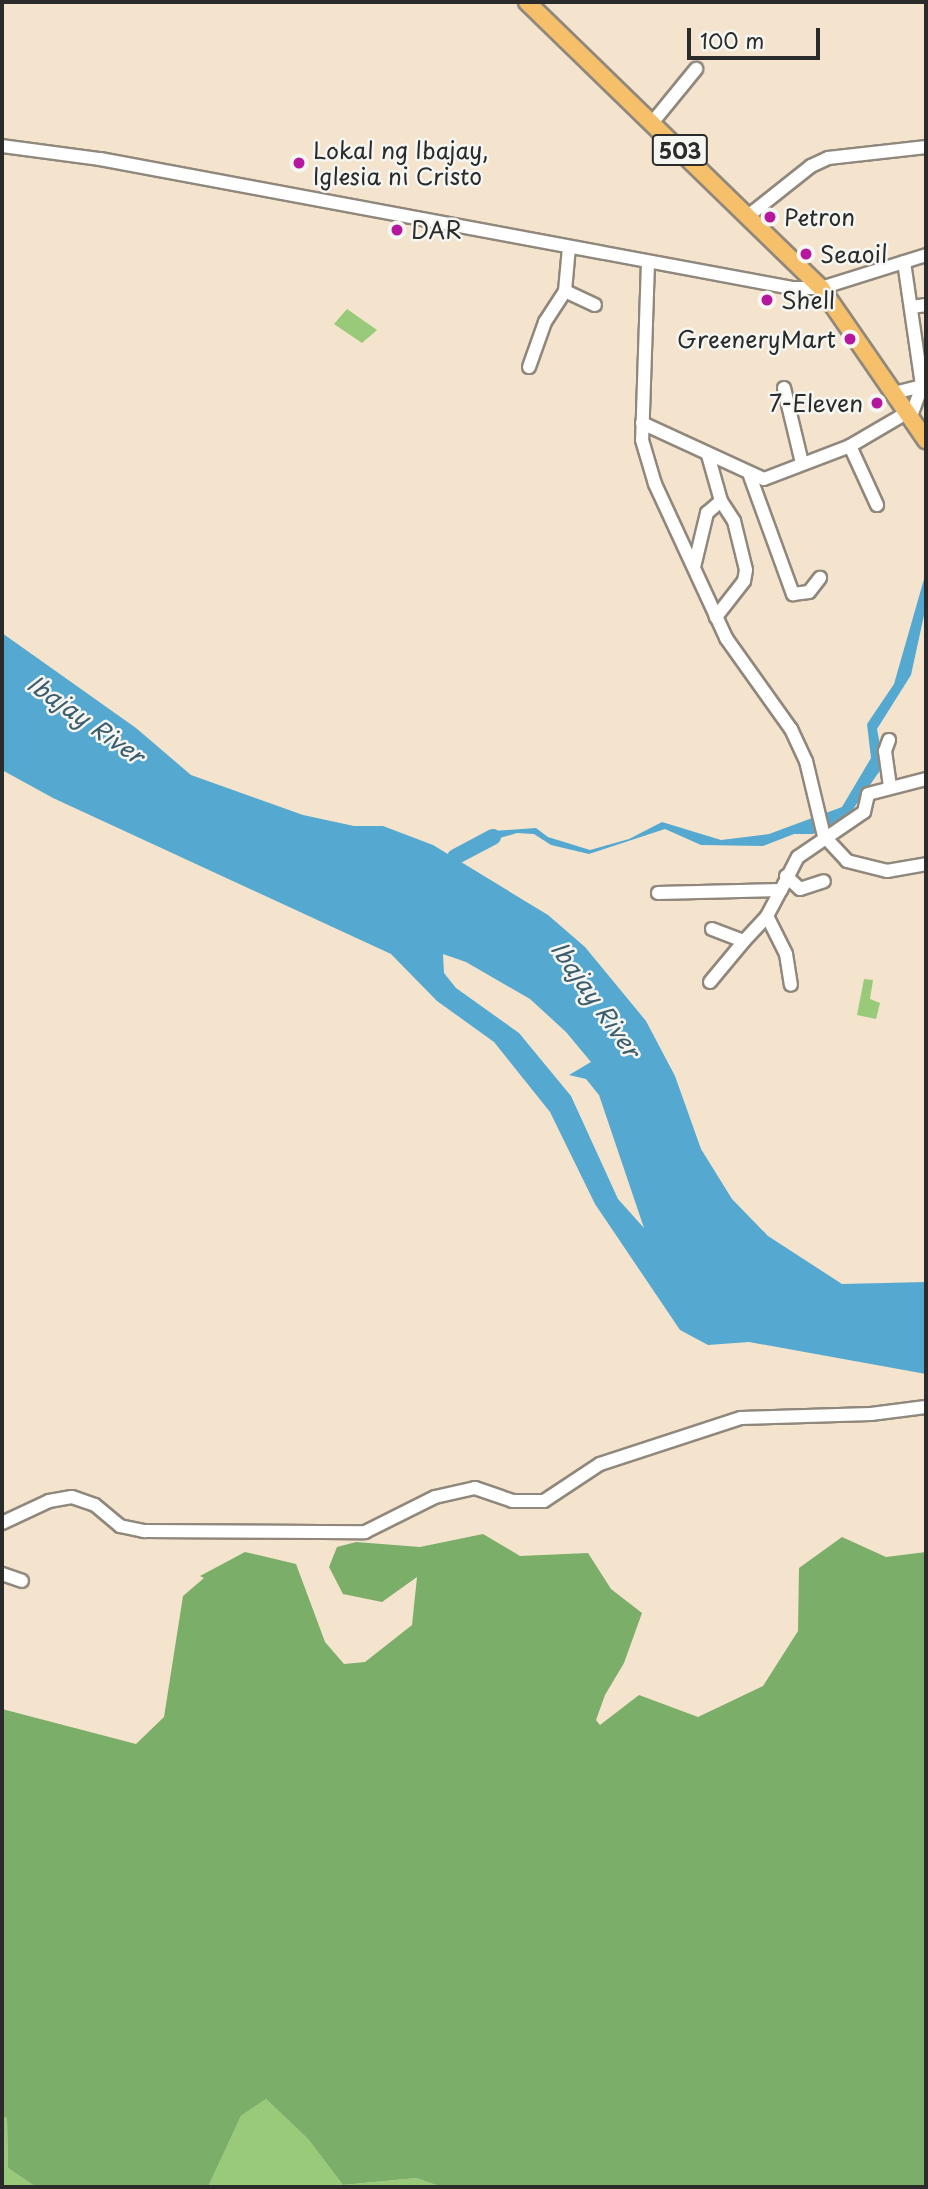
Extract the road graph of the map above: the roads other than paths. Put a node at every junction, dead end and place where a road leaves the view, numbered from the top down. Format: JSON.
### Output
{"nodes":[{"id":1,"x":527,"y":2,"type":"edge"},
{"id":2,"x":696,"y":69,"type":"dead end"},
{"id":3,"x":652,"y":123,"type":"junction"},
{"id":4,"x":2,"y":146,"type":"edge"},
{"id":5,"x":926,"y":147,"type":"edge"},
{"id":6,"x":748,"y":216,"type":"junction"},
{"id":7,"x":569,"y":247,"type":"junction"},
{"id":8,"x":926,"y":255,"type":"edge"},
{"id":9,"x":648,"y":262,"type":"junction"},
{"id":10,"x":904,"y":262,"type":"junction"},
{"id":11,"x":821,"y":288,"type":"junction"},
{"id":12,"x":565,"y":291,"type":"junction"},
{"id":13,"x":595,"y":305,"type":"dead end"},
{"id":14,"x":926,"y":305,"type":"edge"},
{"id":15,"x":912,"y":307,"type":"junction"},
{"id":16,"x":529,"y":367,"type":"dead end"},
{"id":17,"x":924,"y":386,"type":"edge"},
{"id":18,"x":785,"y":388,"type":"dead end"},
{"id":19,"x":894,"y":393,"type":"junction"},
{"id":20,"x":909,"y":415,"type":"junction"},
{"id":21,"x":642,"y":423,"type":"junction"},
{"id":22,"x":926,"y":440,"type":"edge"},
{"id":23,"x":850,"y":446,"type":"junction"},
{"id":24,"x":708,"y":455,"type":"junction"},
{"id":25,"x":803,"y":463,"type":"junction"},
{"id":26,"x":750,"y":476,"type":"junction"},
{"id":27,"x":721,"y":501,"type":"junction"},
{"id":28,"x":877,"y":505,"type":"dead end"},
{"id":29,"x":694,"y":568,"type":"junction"},
{"id":30,"x":820,"y":578,"type":"dead end"},
{"id":31,"x":716,"y":617,"type":"junction"},
{"id":32,"x":889,"y":740,"type":"dead end"},
{"id":33,"x":926,"y":779,"type":"edge"},
{"id":34,"x":890,"y":785,"type":"junction"},
{"id":35,"x":824,"y":836,"type":"junction"},
{"id":36,"x":926,"y":864,"type":"edge"},
{"id":37,"x":786,"y":876,"type":"junction"},
{"id":38,"x":824,"y":881,"type":"dead end"},
{"id":39,"x":780,"y":890,"type":"junction"},
{"id":40,"x":658,"y":893,"type":"dead end"},
{"id":41,"x":767,"y":916,"type":"junction"},
{"id":42,"x":712,"y":929,"type":"dead end"},
{"id":43,"x":744,"y":941,"type":"junction"},
{"id":44,"x":710,"y":982,"type":"dead end"},
{"id":45,"x":791,"y":985,"type":"dead end"},
{"id":46,"x":926,"y":1406,"type":"edge"},
{"id":47,"x":2,"y":1523,"type":"edge"},
{"id":48,"x":2,"y":1574,"type":"edge"},
{"id":49,"x":22,"y":1581,"type":"dead end"}],
"edges":[{"from":1,"to":3,"type":"main road","number":"503"},
{"from":2,"to":3,"type":"street"},
{"from":3,"to":6,"type":"main road","number":"503"},
{"from":4,"to":7,"type":"street"},
{"from":5,"to":6,"type":"street"},
{"from":6,"to":11,"type":"main road","number":"503"},
{"from":7,"to":9,"type":"street"},
{"from":7,"to":12,"type":"street"},
{"from":8,"to":10,"type":"street"},
{"from":9,"to":11,"type":"street"},
{"from":9,"to":21,"type":"street"},
{"from":10,"to":11,"type":"street"},
{"from":10,"to":15,"type":"street"},
{"from":11,"to":19,"type":"main road","number":"503"},
{"from":12,"to":13,"type":"street"},
{"from":12,"to":16,"type":"street"},
{"from":14,"to":15,"type":"street"},
{"from":15,"to":17,"type":"street"},
{"from":17,"to":19,"type":"street"},
{"from":17,"to":20,"type":"street"},
{"from":18,"to":25,"type":"street"},
{"from":19,"to":20,"type":"main road","number":"503"},
{"from":20,"to":22,"type":"main road","number":"503"},
{"from":20,"to":23,"type":"street"},
{"from":21,"to":24,"type":"street"},
{"from":21,"to":29,"type":"street"},
{"from":23,"to":25,"type":"street"},
{"from":23,"to":28,"type":"street"},
{"from":24,"to":26,"type":"street"},
{"from":24,"to":27,"type":"street"},
{"from":25,"to":26,"type":"street"},
{"from":26,"to":30,"type":"street"},
{"from":27,"to":29,"type":"street"},
{"from":27,"to":31,"type":"street"},
{"from":29,"to":31,"type":"street"},
{"from":31,"to":35,"type":"street"},
{"from":32,"to":34,"type":"street"},
{"from":33,"to":34,"type":"street"},
{"from":34,"to":35,"type":"street"},
{"from":35,"to":36,"type":"street"},
{"from":35,"to":37,"type":"street"},
{"from":37,"to":38,"type":"street"},
{"from":37,"to":39,"type":"street"},
{"from":39,"to":40,"type":"street"},
{"from":39,"to":41,"type":"street"},
{"from":41,"to":43,"type":"street"},
{"from":41,"to":45,"type":"street"},
{"from":42,"to":43,"type":"street"},
{"from":43,"to":44,"type":"street"},
{"from":46,"to":47,"type":"street"},
{"from":48,"to":49,"type":"street"}]}
